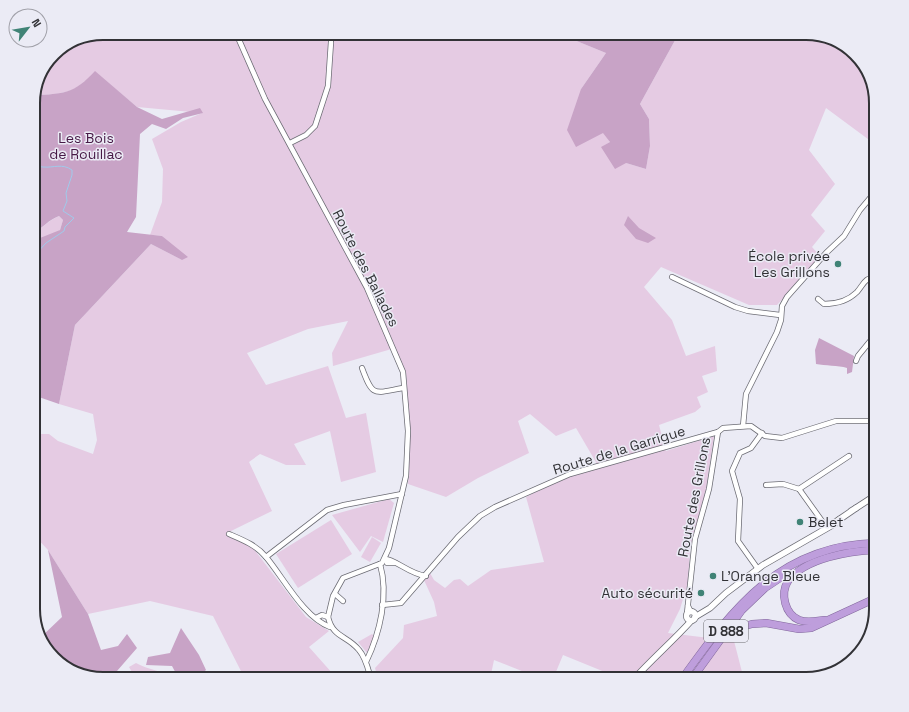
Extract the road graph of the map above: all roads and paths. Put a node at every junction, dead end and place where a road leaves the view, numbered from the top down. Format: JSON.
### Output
{"nodes":[{"id":1,"x":239,"y":40,"type":"edge"},
{"id":2,"x":331,"y":42,"type":"dead end"},
{"id":3,"x":290,"y":143,"type":"junction"},
{"id":4,"x":869,"y":199,"type":"edge"},
{"id":5,"x":672,"y":277,"type":"dead end"},
{"id":6,"x":869,"y":278,"type":"edge"},
{"id":7,"x":818,"y":299,"type":"dead end"},
{"id":8,"x":780,"y":315,"type":"junction"},
{"id":9,"x":869,"y":343,"type":"edge"},
{"id":10,"x":856,"y":361,"type":"dead end"},
{"id":11,"x":362,"y":368,"type":"dead end"},
{"id":12,"x":403,"y":388,"type":"junction"},
{"id":13,"x":869,"y":421,"type":"edge"},
{"id":14,"x":743,"y":426,"type":"junction"},
{"id":15,"x":718,"y":432,"type":"junction"},
{"id":16,"x":762,"y":433,"type":"junction"},
{"id":17,"x":849,"y":456,"type":"dead end"},
{"id":18,"x":766,"y":485,"type":"dead end"},
{"id":19,"x":798,"y":490,"type":"junction"},
{"id":20,"x":402,"y":494,"type":"junction"},
{"id":21,"x":390,"y":496,"type":"junction"},
{"id":22,"x":869,"y":499,"type":"edge"},
{"id":23,"x":399,"y":503,"type":"junction"},
{"id":24,"x":826,"y":528,"type":"junction"},
{"id":25,"x":229,"y":534,"type":"dead end"},
{"id":26,"x":869,"y":544,"type":"edge"},
{"id":27,"x":869,"y":549,"type":"edge"},
{"id":28,"x":869,"y":550,"type":"edge"},
{"id":29,"x":266,"y":557,"type":"junction"},
{"id":30,"x":385,"y":559,"type":"junction"},
{"id":31,"x":380,"y":564,"type":"junction"},
{"id":32,"x":758,"y":568,"type":"junction"},
{"id":33,"x":426,"y":576,"type":"junction"},
{"id":34,"x":335,"y":594,"type":"junction"},
{"id":35,"x":343,"y":601,"type":"dead end"},
{"id":36,"x":869,"y":601,"type":"edge"},
{"id":37,"x":382,"y":605,"type":"junction"},
{"id":38,"x":691,"y":616,"type":"junction"},
{"id":39,"x":328,"y":617,"type":"junction"},
{"id":40,"x":316,"y":618,"type":"junction"},
{"id":41,"x":828,"y":620,"type":"junction"},
{"id":42,"x":330,"y":627,"type":"junction"},
{"id":43,"x":366,"y":662,"type":"junction"},
{"id":44,"x":369,"y":672,"type":"edge"},
{"id":45,"x":640,"y":672,"type":"edge"},
{"id":46,"x":687,"y":672,"type":"edge"},
{"id":47,"x":697,"y":672,"type":"edge"},
{"id":48,"x":698,"y":672,"type":"edge"}],
"edges":[{"from":1,"to":3,"type":"street","name":"Route des Ballades"},
{"from":2,"to":3,"type":"street"},
{"from":3,"to":12,"type":"street","name":"Route des Ballades"},
{"from":4,"to":8,"type":"street"},
{"from":5,"to":8,"type":"street"},
{"from":6,"to":7,"type":"street"},
{"from":8,"to":14,"type":"street"},
{"from":9,"to":10,"type":"street"},
{"from":11,"to":12,"type":"street"},
{"from":12,"to":20,"type":"street","name":"Route des Ballades"},
{"from":13,"to":16,"type":"street"},
{"from":14,"to":15,"type":"street","name":"Route des Grillons"},
{"from":14,"to":16,"type":"street"},
{"from":15,"to":33,"type":"street","name":"Route de la Garrigue"},
{"from":15,"to":38,"type":"street","name":"Route des Grillons"},
{"from":16,"to":32,"type":"street"},
{"from":17,"to":19,"type":"street"},
{"from":18,"to":19,"type":"street"},
{"from":19,"to":24,"type":"street"},
{"from":20,"to":21,"type":"street"},
{"from":20,"to":23,"type":"street","name":"Route des Ballades"},
{"from":21,"to":23,"type":"street"},
{"from":21,"to":29,"type":"street"},
{"from":22,"to":24,"type":"street"},
{"from":23,"to":30,"type":"street","name":"Route des Ballades"},
{"from":24,"to":32,"type":"street"},
{"from":25,"to":29,"type":"street"},
{"from":26,"to":46,"type":"highway","number":"D 888"},
{"from":27,"to":47,"type":"highway","number":"D 888"},
{"from":28,"to":41,"type":"highway"},
{"from":29,"to":40,"type":"street"},
{"from":30,"to":31,"type":"street","name":"Route des Ballades"},
{"from":30,"to":33,"type":"street"},
{"from":31,"to":34,"type":"street","name":"Route des Ballades"},
{"from":31,"to":37,"type":"street"},
{"from":32,"to":38,"type":"street"},
{"from":33,"to":37,"type":"street","name":"Route de la Garrigue"},
{"from":34,"to":35,"type":"street"},
{"from":34,"to":39,"type":"street","name":"Route des Ballades"},
{"from":36,"to":41,"type":"highway"},
{"from":37,"to":43,"type":"street"},
{"from":38,"to":45,"type":"street"},
{"from":39,"to":40,"type":"street"},
{"from":39,"to":42,"type":"street"},
{"from":40,"to":42,"type":"street"},
{"from":41,"to":48,"type":"highway"},
{"from":42,"to":43,"type":"street"},
{"from":43,"to":44,"type":"street"}]}
